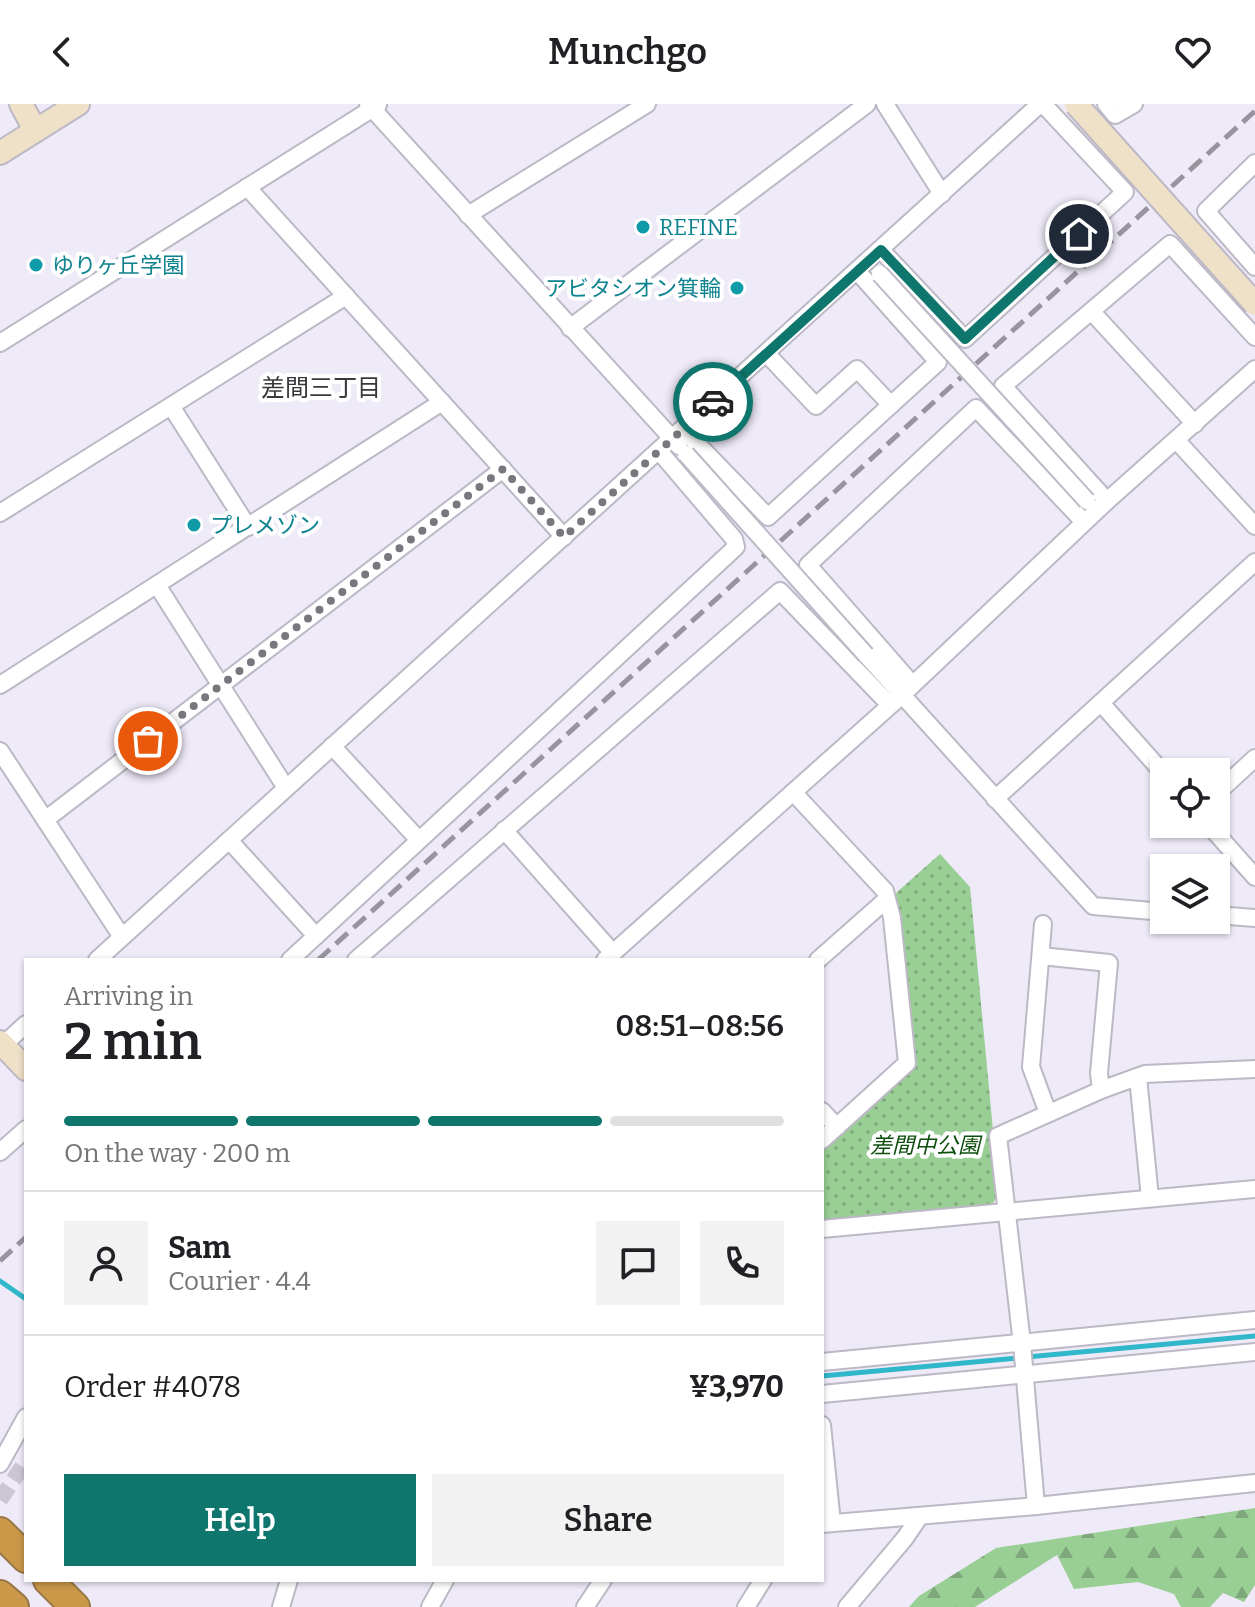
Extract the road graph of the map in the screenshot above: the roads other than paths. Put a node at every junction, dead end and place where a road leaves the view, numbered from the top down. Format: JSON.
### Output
{"nodes":[{"id":1,"x":21,"y":104,"type":"edge"},
{"id":2,"x":78,"y":104,"type":"edge"},
{"id":3,"x":647,"y":104,"type":"edge"},
{"id":4,"x":867,"y":104,"type":"edge"},
{"id":5,"x":885,"y":104,"type":"edge"},
{"id":6,"x":1041,"y":104,"type":"edge"},
{"id":7,"x":1076,"y":104,"type":"edge"},
{"id":8,"x":1106,"y":104,"type":"edge"},
{"id":9,"x":1134,"y":104,"type":"edge"},
{"id":10,"x":372,"y":106,"type":"edge"},
{"id":11,"x":35,"y":130,"type":"junction"},
{"id":12,"x":0,"y":153,"type":"edge"},
{"id":13,"x":1255,"y":163,"type":"edge"},
{"id":14,"x":247,"y":187,"type":"junction"},
{"id":15,"x":942,"y":194,"type":"junction"},
{"id":16,"x":468,"y":215,"type":"junction"},
{"id":17,"x":872,"y":264,"type":"junction"},
{"id":18,"x":1255,"y":267,"type":"edge"},
{"id":19,"x":346,"y":296,"type":"junction"},
{"id":20,"x":1255,"y":304,"type":"edge"},
{"id":21,"x":1092,"y":312,"type":"junction"},
{"id":22,"x":570,"y":328,"type":"junction"},
{"id":23,"x":1255,"y":337,"type":"edge"},
{"id":24,"x":0,"y":343,"type":"edge"},
{"id":25,"x":766,"y":353,"type":"junction"},
{"id":26,"x":1255,"y":369,"type":"edge"},
{"id":27,"x":442,"y":402,"type":"junction"},
{"id":28,"x":891,"y":405,"type":"junction"},
{"id":29,"x":171,"y":406,"type":"junction"},
{"id":30,"x":1195,"y":424,"type":"junction"},
{"id":31,"x":678,"y":434,"type":"junction"},
{"id":32,"x":1177,"y":441,"type":"junction"},
{"id":33,"x":659,"y":451,"type":"junction"},
{"id":34,"x":503,"y":469,"type":"junction"},
{"id":35,"x":1093,"y":509,"type":"junction"},
{"id":36,"x":0,"y":513,"type":"edge"},
{"id":37,"x":1255,"y":526,"type":"edge"},
{"id":38,"x":248,"y":527,"type":"junction"},
{"id":39,"x":564,"y":537,"type":"junction"},
{"id":40,"x":1255,"y":562,"type":"edge"},
{"id":41,"x":157,"y":585,"type":"junction"},
{"id":42,"x":0,"y":685,"type":"edge"},
{"id":43,"x":220,"y":686,"type":"junction"},
{"id":44,"x":901,"y":695,"type":"junction"},
{"id":45,"x":1101,"y":703,"type":"junction"},
{"id":46,"x":332,"y":746,"type":"junction"},
{"id":47,"x":0,"y":751,"type":"edge"},
{"id":48,"x":1150,"y":758,"type":"edge"},
{"id":49,"x":1255,"y":758,"type":"edge"},
{"id":50,"x":1230,"y":781,"type":"edge"},
{"id":51,"x":286,"y":788,"type":"junction"},
{"id":52,"x":793,"y":792,"type":"junction"},
{"id":53,"x":995,"y":799,"type":"junction"},
{"id":54,"x":45,"y":820,"type":"junction"},
{"id":55,"x":504,"y":830,"type":"junction"},
{"id":56,"x":1220,"y":838,"type":"edge"},
{"id":57,"x":418,"y":839,"type":"junction"},
{"id":58,"x":229,"y":840,"type":"junction"},
{"id":59,"x":1255,"y":877,"type":"edge"},
{"id":60,"x":887,"y":899,"type":"junction"},
{"id":61,"x":1150,"y":911,"type":"edge"},
{"id":62,"x":1230,"y":916,"type":"edge"},
{"id":63,"x":1255,"y":918,"type":"edge"},
{"id":64,"x":1043,"y":924,"type":"dead end"},
{"id":65,"x":316,"y":936,"type":"junction"},
{"id":66,"x":122,"y":937,"type":"junction"},
{"id":67,"x":1041,"y":956,"type":"junction"},
{"id":68,"x":609,"y":957,"type":"edge"},
{"id":69,"x":99,"y":958,"type":"edge"},
{"id":70,"x":292,"y":958,"type":"edge"},
{"id":71,"x":358,"y":958,"type":"edge"},
{"id":72,"x":820,"y":958,"type":"edge"},
{"id":73,"x":24,"y":1026,"type":"edge"},
{"id":74,"x":2,"y":1043,"type":"edge"},
{"id":75,"x":24,"y":1067,"type":"edge"},
{"id":76,"x":1255,"y":1069,"type":"edge"},
{"id":77,"x":1138,"y":1077,"type":"junction"},
{"id":78,"x":1101,"y":1090,"type":"junction"},
{"id":79,"x":824,"y":1113,"type":"edge"},
{"id":80,"x":1048,"y":1113,"type":"junction"},
{"id":81,"x":837,"y":1127,"type":"junction"},
{"id":82,"x":24,"y":1131,"type":"edge"},
{"id":83,"x":824,"y":1138,"type":"edge"},
{"id":84,"x":0,"y":1152,"type":"edge"},
{"id":85,"x":1255,"y":1189,"type":"edge"},
{"id":86,"x":1150,"y":1198,"type":"junction"},
{"id":87,"x":1005,"y":1210,"type":"junction"},
{"id":88,"x":824,"y":1229,"type":"edge"},
{"id":89,"x":1255,"y":1320,"type":"edge"},
{"id":90,"x":1022,"y":1344,"type":"junction"},
{"id":91,"x":1255,"y":1352,"type":"edge"},
{"id":92,"x":824,"y":1362,"type":"edge"},
{"id":93,"x":1024,"y":1375,"type":"junction"},
{"id":94,"x":824,"y":1394,"type":"edge"},
{"id":95,"x":24,"y":1421,"type":"edge"},
{"id":96,"x":0,"y":1464,"type":"edge"},
{"id":97,"x":824,"y":1465,"type":"edge"},
{"id":98,"x":1255,"y":1483,"type":"edge"},
{"id":99,"x":1036,"y":1506,"type":"junction"},
{"id":100,"x":920,"y":1516,"type":"junction"},
{"id":101,"x":827,"y":1524,"type":"edge"},
{"id":102,"x":0,"y":1532,"type":"edge"},
{"id":103,"x":24,"y":1556,"type":"edge"},
{"id":104,"x":50,"y":1582,"type":"edge"},
{"id":105,"x":288,"y":1582,"type":"edge"},
{"id":106,"x":444,"y":1582,"type":"edge"},
{"id":107,"x":602,"y":1582,"type":"edge"},
{"id":108,"x":762,"y":1582,"type":"edge"},
{"id":109,"x":0,"y":1595,"type":"edge"},
{"id":110,"x":14,"y":1607,"type":"edge"},
{"id":111,"x":75,"y":1607,"type":"edge"},
{"id":112,"x":281,"y":1607,"type":"edge"},
{"id":113,"x":430,"y":1607,"type":"edge"},
{"id":114,"x":585,"y":1607,"type":"edge"},
{"id":115,"x":746,"y":1607,"type":"edge"},
{"id":116,"x":847,"y":1607,"type":"edge"}],
"edges":[{"from":1,"to":11,"type":"street"},
{"from":2,"to":11,"type":"street"},
{"from":3,"to":16,"type":"street"},
{"from":4,"to":22,"type":"street"},
{"from":5,"to":15,"type":"street"},
{"from":6,"to":15,"type":"street"},
{"from":6,"to":17,"type":"street"},
{"from":7,"to":20,"type":"street","bridge":true},
{"from":8,"to":9,"type":"street"},
{"from":10,"to":14,"type":"street"},
{"from":10,"to":16,"type":"street"},
{"from":11,"to":12,"type":"street"},
{"from":13,"to":18,"type":"street"},
{"from":14,"to":19,"type":"street"},
{"from":14,"to":24,"type":"street"},
{"from":15,"to":17,"type":"street"},
{"from":16,"to":22,"type":"street"},
{"from":17,"to":25,"type":"street"},
{"from":17,"to":28,"type":"street"},
{"from":17,"to":35,"type":"street","bridge":true},
{"from":19,"to":27,"type":"street"},
{"from":19,"to":29,"type":"street"},
{"from":21,"to":23,"type":"street"},
{"from":21,"to":30,"type":"street"},
{"from":21,"to":35,"type":"street"},
{"from":22,"to":31,"type":"street"},
{"from":25,"to":28,"type":"street"},
{"from":25,"to":31,"type":"street"},
{"from":26,"to":30,"type":"street"},
{"from":27,"to":34,"type":"street"},
{"from":27,"to":38,"type":"street"},
{"from":28,"to":31,"type":"street"},
{"from":29,"to":36,"type":"street"},
{"from":29,"to":38,"type":"street"},
{"from":30,"to":32,"type":"street"},
{"from":31,"to":33,"type":"street"},
{"from":31,"to":44,"type":"street","bridge":true},
{"from":32,"to":35,"type":"street"},
{"from":32,"to":37,"type":"street"},
{"from":33,"to":39,"type":"street"},
{"from":33,"to":57,"type":"street"},
{"from":34,"to":39,"type":"street"},
{"from":34,"to":43,"type":"street"},
{"from":35,"to":44,"type":"street"},
{"from":35,"to":44,"type":"street"},
{"from":38,"to":41,"type":"street"},
{"from":39,"to":46,"type":"street"},
{"from":40,"to":45,"type":"street"},
{"from":41,"to":42,"type":"street"},
{"from":41,"to":43,"type":"street"},
{"from":43,"to":51,"type":"street"},
{"from":43,"to":54,"type":"street"},
{"from":44,"to":52,"type":"street"},
{"from":44,"to":53,"type":"street"},
{"from":44,"to":55,"type":"street"},
{"from":45,"to":48,"type":"street"},
{"from":45,"to":53,"type":"street"},
{"from":46,"to":51,"type":"street"},
{"from":46,"to":57,"type":"street"},
{"from":47,"to":54,"type":"street"},
{"from":49,"to":50,"type":"street"},
{"from":51,"to":58,"type":"street"},
{"from":52,"to":60,"type":"street"},
{"from":52,"to":68,"type":"street"},
{"from":53,"to":61,"type":"street"},
{"from":54,"to":66,"type":"street"},
{"from":55,"to":68,"type":"street"},
{"from":55,"to":71,"type":"street"},
{"from":56,"to":59,"type":"street"},
{"from":57,"to":65,"type":"street"},
{"from":58,"to":65,"type":"street"},
{"from":58,"to":66,"type":"street"},
{"from":60,"to":72,"type":"street"},
{"from":60,"to":81,"type":"street"},
{"from":62,"to":63,"type":"street"},
{"from":64,"to":67,"type":"street"},
{"from":65,"to":70,"type":"street"},
{"from":66,"to":69,"type":"street"},
{"from":67,"to":78,"type":"street"},
{"from":67,"to":80,"type":"street"},
{"from":73,"to":74,"type":"street"},
{"from":74,"to":75,"type":"street"},
{"from":76,"to":77,"type":"street"},
{"from":77,"to":78,"type":"street"},
{"from":77,"to":86,"type":"street"},
{"from":78,"to":80,"type":"street"},
{"from":79,"to":81,"type":"street"},
{"from":80,"to":87,"type":"street"},
{"from":81,"to":83,"type":"street"},
{"from":82,"to":84,"type":"street"},
{"from":85,"to":86,"type":"street"},
{"from":86,"to":87,"type":"street"},
{"from":87,"to":88,"type":"street"},
{"from":87,"to":90,"type":"street"},
{"from":89,"to":90,"type":"street"},
{"from":90,"to":92,"type":"street"},
{"from":90,"to":93,"type":"street"},
{"from":91,"to":93,"type":"street"},
{"from":93,"to":94,"type":"street"},
{"from":93,"to":99,"type":"street"},
{"from":95,"to":96,"type":"street"},
{"from":97,"to":101,"type":"street"},
{"from":98,"to":99,"type":"street"},
{"from":99,"to":100,"type":"street"},
{"from":100,"to":101,"type":"street"},
{"from":100,"to":116,"type":"street"},
{"from":102,"to":103,"type":"highway"},
{"from":104,"to":111,"type":"highway"},
{"from":105,"to":112,"type":"street"},
{"from":106,"to":113,"type":"street"},
{"from":107,"to":114,"type":"street"},
{"from":108,"to":115,"type":"street"},
{"from":109,"to":110,"type":"highway"}]}
